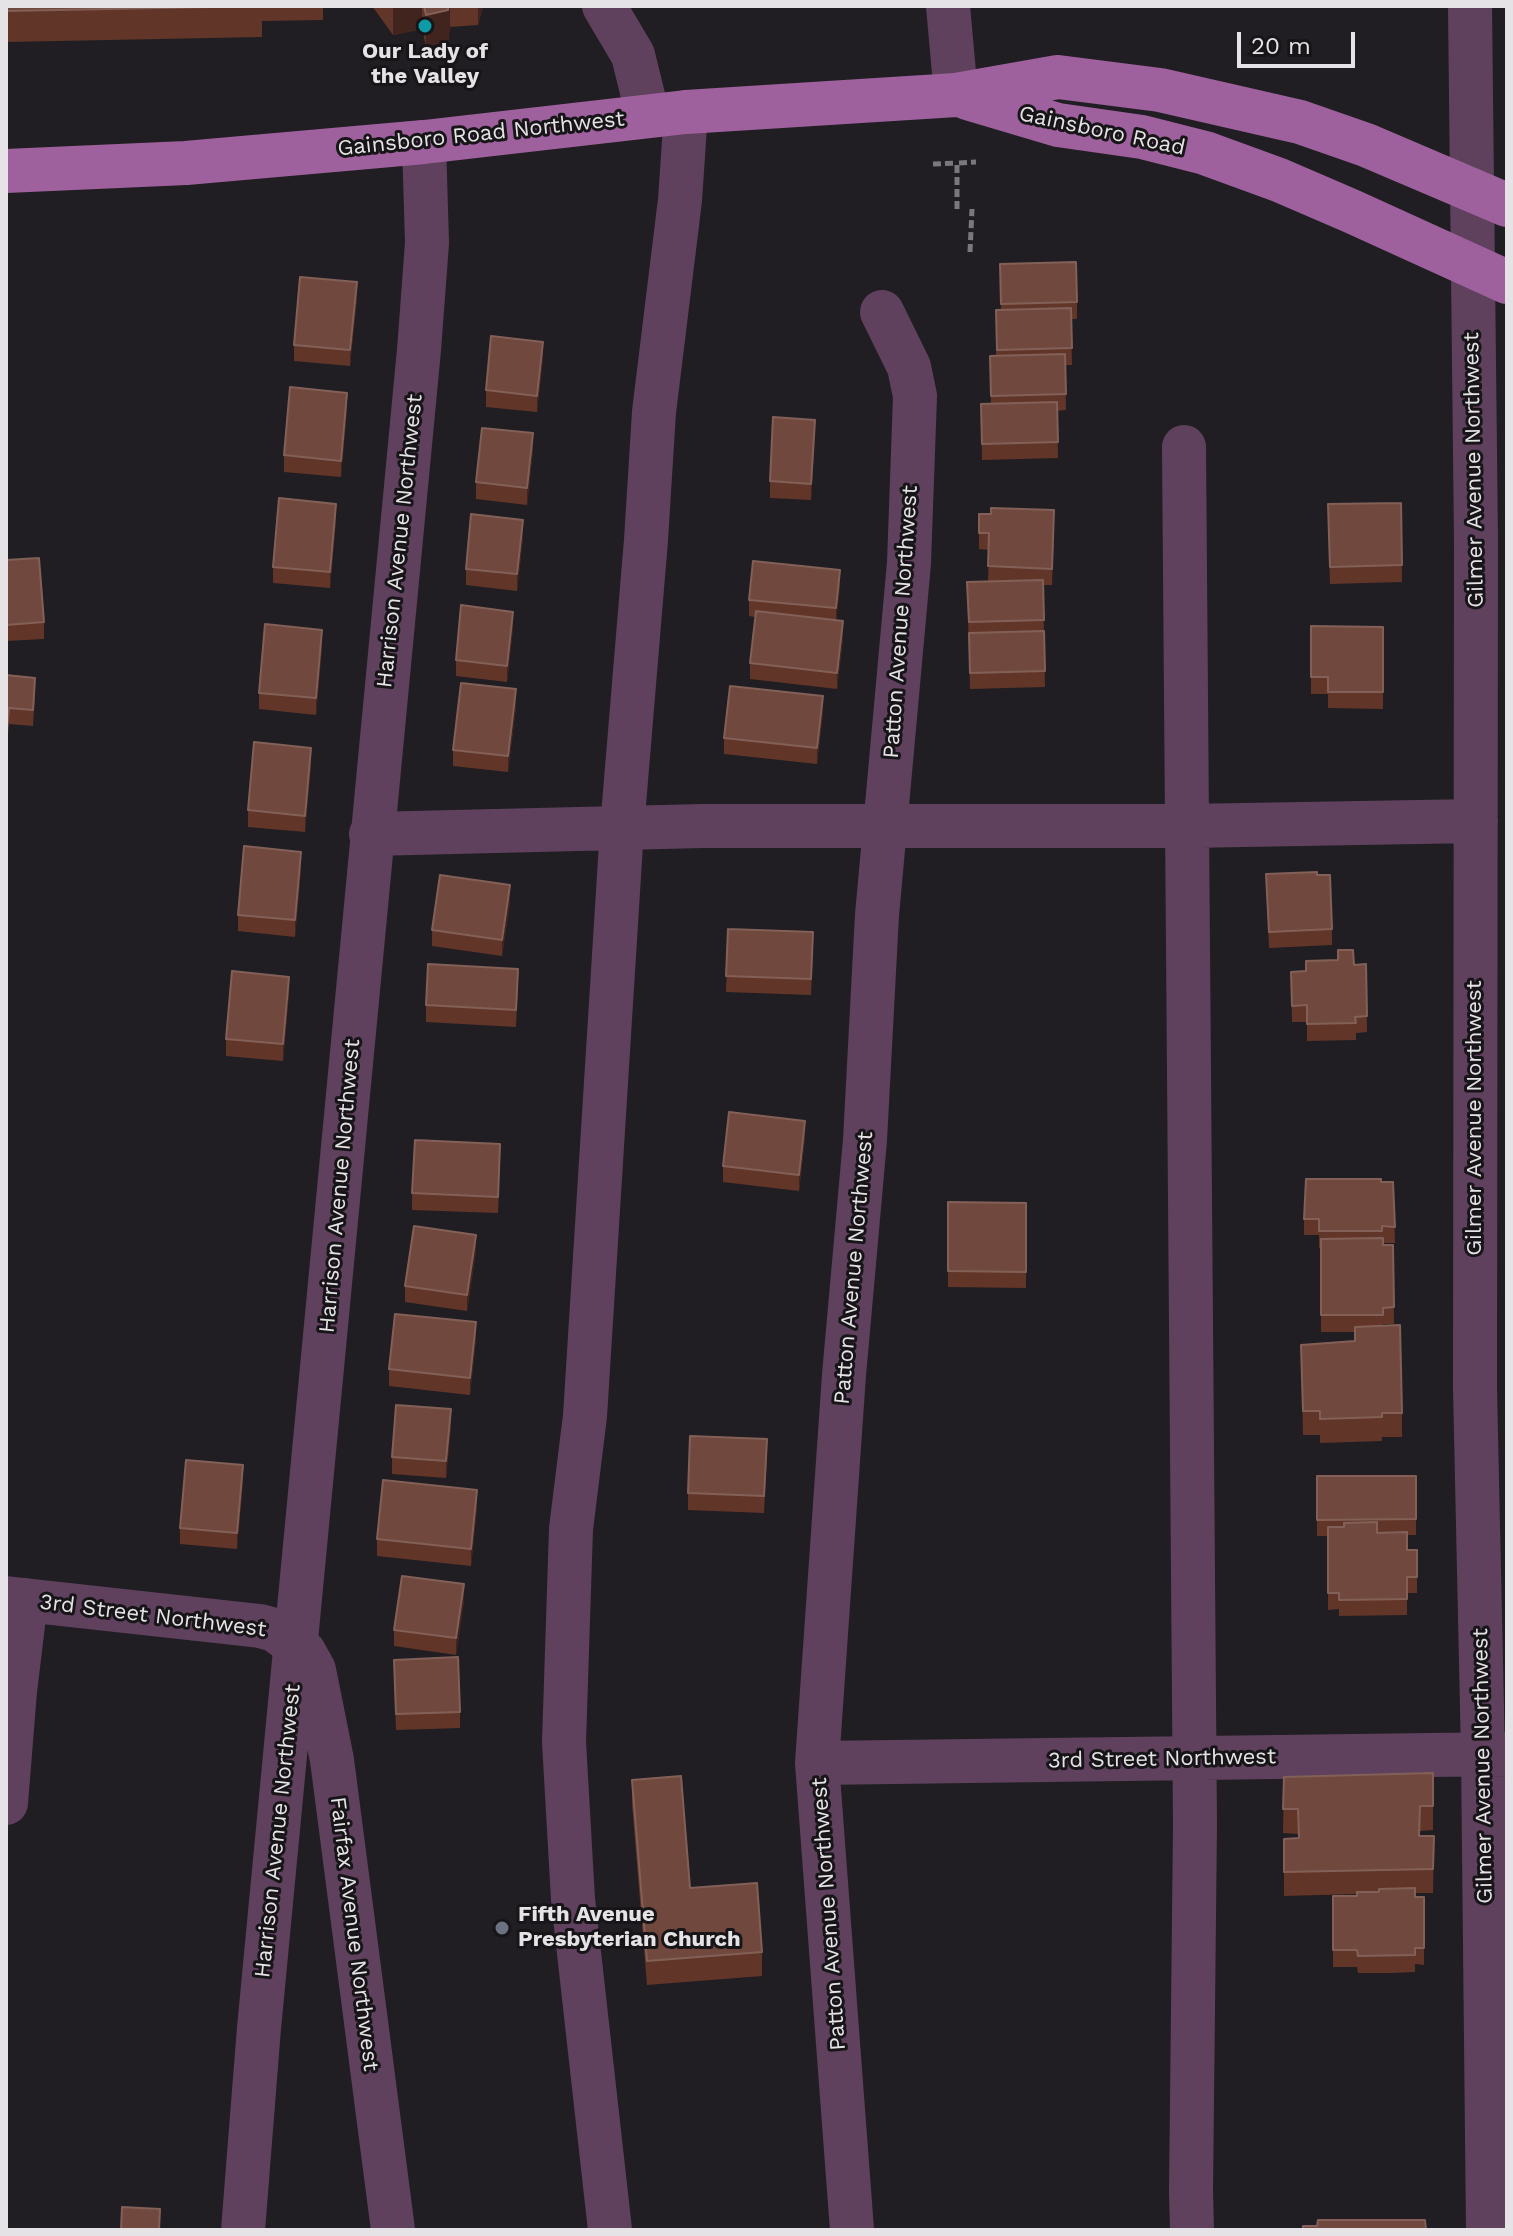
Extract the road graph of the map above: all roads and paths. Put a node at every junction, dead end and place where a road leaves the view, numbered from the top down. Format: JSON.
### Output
{"nodes":[{"id":1,"x":604,"y":6,"type":"edge"},
{"id":2,"x":948,"y":6,"type":"edge"},
{"id":3,"x":1470,"y":6,"type":"edge"},
{"id":4,"x":956,"y":95,"type":"junction"},
{"id":5,"x":667,"y":114,"type":"junction"},
{"id":6,"x":424,"y":142,"type":"junction"},
{"id":7,"x":976,"y":162,"type":"dead end"},
{"id":8,"x":957,"y":163,"type":"junction"},
{"id":9,"x":933,"y":164,"type":"dead end"},
{"id":10,"x":6,"y":171,"type":"edge"},
{"id":11,"x":1489,"y":197,"type":"edge"},
{"id":12,"x":957,"y":209,"type":"dead end"},
{"id":13,"x":972,"y":209,"type":"dead end"},
{"id":14,"x":970,"y":252,"type":"dead end"},
{"id":15,"x":1489,"y":274,"type":"edge"},
{"id":16,"x":882,"y":312,"type":"dead end"},
{"id":17,"x":1184,"y":447,"type":"dead end"},
{"id":18,"x":1476,"y":821,"type":"junction"},
{"id":19,"x":886,"y":826,"type":"junction"},
{"id":20,"x":1186,"y":826,"type":"junction"},
{"id":21,"x":622,"y":828,"type":"junction"},
{"id":22,"x":371,"y":834,"type":"junction"},
{"id":23,"x":1491,"y":947,"type":"edge"},
{"id":24,"x":16,"y":1599,"type":"edge"},
{"id":25,"x":296,"y":1644,"type":"junction"},
{"id":26,"x":1495,"y":1754,"type":"edge"},
{"id":27,"x":1193,"y":1759,"type":"junction"},
{"id":28,"x":817,"y":1763,"type":"junction"},
{"id":29,"x":6,"y":1803,"type":"edge"},
{"id":30,"x":243,"y":2230,"type":"edge"},
{"id":31,"x":393,"y":2230,"type":"edge"},
{"id":32,"x":610,"y":2230,"type":"edge"},
{"id":33,"x":852,"y":2230,"type":"edge"},
{"id":34,"x":1192,"y":2230,"type":"edge"},
{"id":35,"x":1488,"y":2230,"type":"edge"}],
"edges":[{"from":1,"to":5,"type":"street"},
{"from":2,"to":4,"type":"street"},
{"from":3,"to":11,"type":"street","name":"Gilmer Avenue Northwest"},
{"from":4,"to":5,"type":"main road","name":"Gainsboro Road Northwest"},
{"from":4,"to":11,"type":"main road","name":"Gainsboro Road"},
{"from":4,"to":15,"type":"main road","name":"Gainsboro Road"},
{"from":5,"to":6,"type":"main road","name":"Gainsboro Road Northwest"},
{"from":5,"to":21,"type":"street"},
{"from":6,"to":10,"type":"main road","name":"Gainsboro Road Northwest"},
{"from":6,"to":22,"type":"street","name":"Harrison Avenue Northwest"},
{"from":7,"to":8,"type":"path"},
{"from":8,"to":9,"type":"path"},
{"from":8,"to":12,"type":"path"},
{"from":11,"to":15,"type":"street","name":"Gilmer Avenue Northwest"},
{"from":13,"to":14,"type":"path"},
{"from":15,"to":18,"type":"street","name":"Gilmer Avenue Northwest"},
{"from":16,"to":19,"type":"street","name":"Patton Avenue Northwest"},
{"from":17,"to":20,"type":"street"},
{"from":18,"to":20,"type":"street"},
{"from":18,"to":23,"type":"street","name":"Gilmer Avenue Northwest"},
{"from":19,"to":20,"type":"street"},
{"from":19,"to":21,"type":"street"},
{"from":19,"to":28,"type":"street","name":"Patton Avenue Northwest"},
{"from":20,"to":27,"type":"street"},
{"from":21,"to":22,"type":"street"},
{"from":21,"to":32,"type":"street"},
{"from":22,"to":25,"type":"street","name":"Harrison Avenue Northwest"},
{"from":23,"to":26,"type":"street","name":"Gilmer Avenue Northwest"},
{"from":24,"to":25,"type":"street","name":"3rd Street Northwest"},
{"from":24,"to":29,"type":"street"},
{"from":25,"to":30,"type":"street","name":"Harrison Avenue Northwest"},
{"from":25,"to":31,"type":"street","name":"Fairfax Avenue Northwest"},
{"from":26,"to":27,"type":"street","name":"3rd Street Northwest"},
{"from":26,"to":35,"type":"street","name":"Gilmer Avenue Northwest"},
{"from":27,"to":28,"type":"street","name":"3rd Street Northwest"},
{"from":27,"to":34,"type":"street"},
{"from":28,"to":33,"type":"street","name":"Patton Avenue Northwest"}]}
